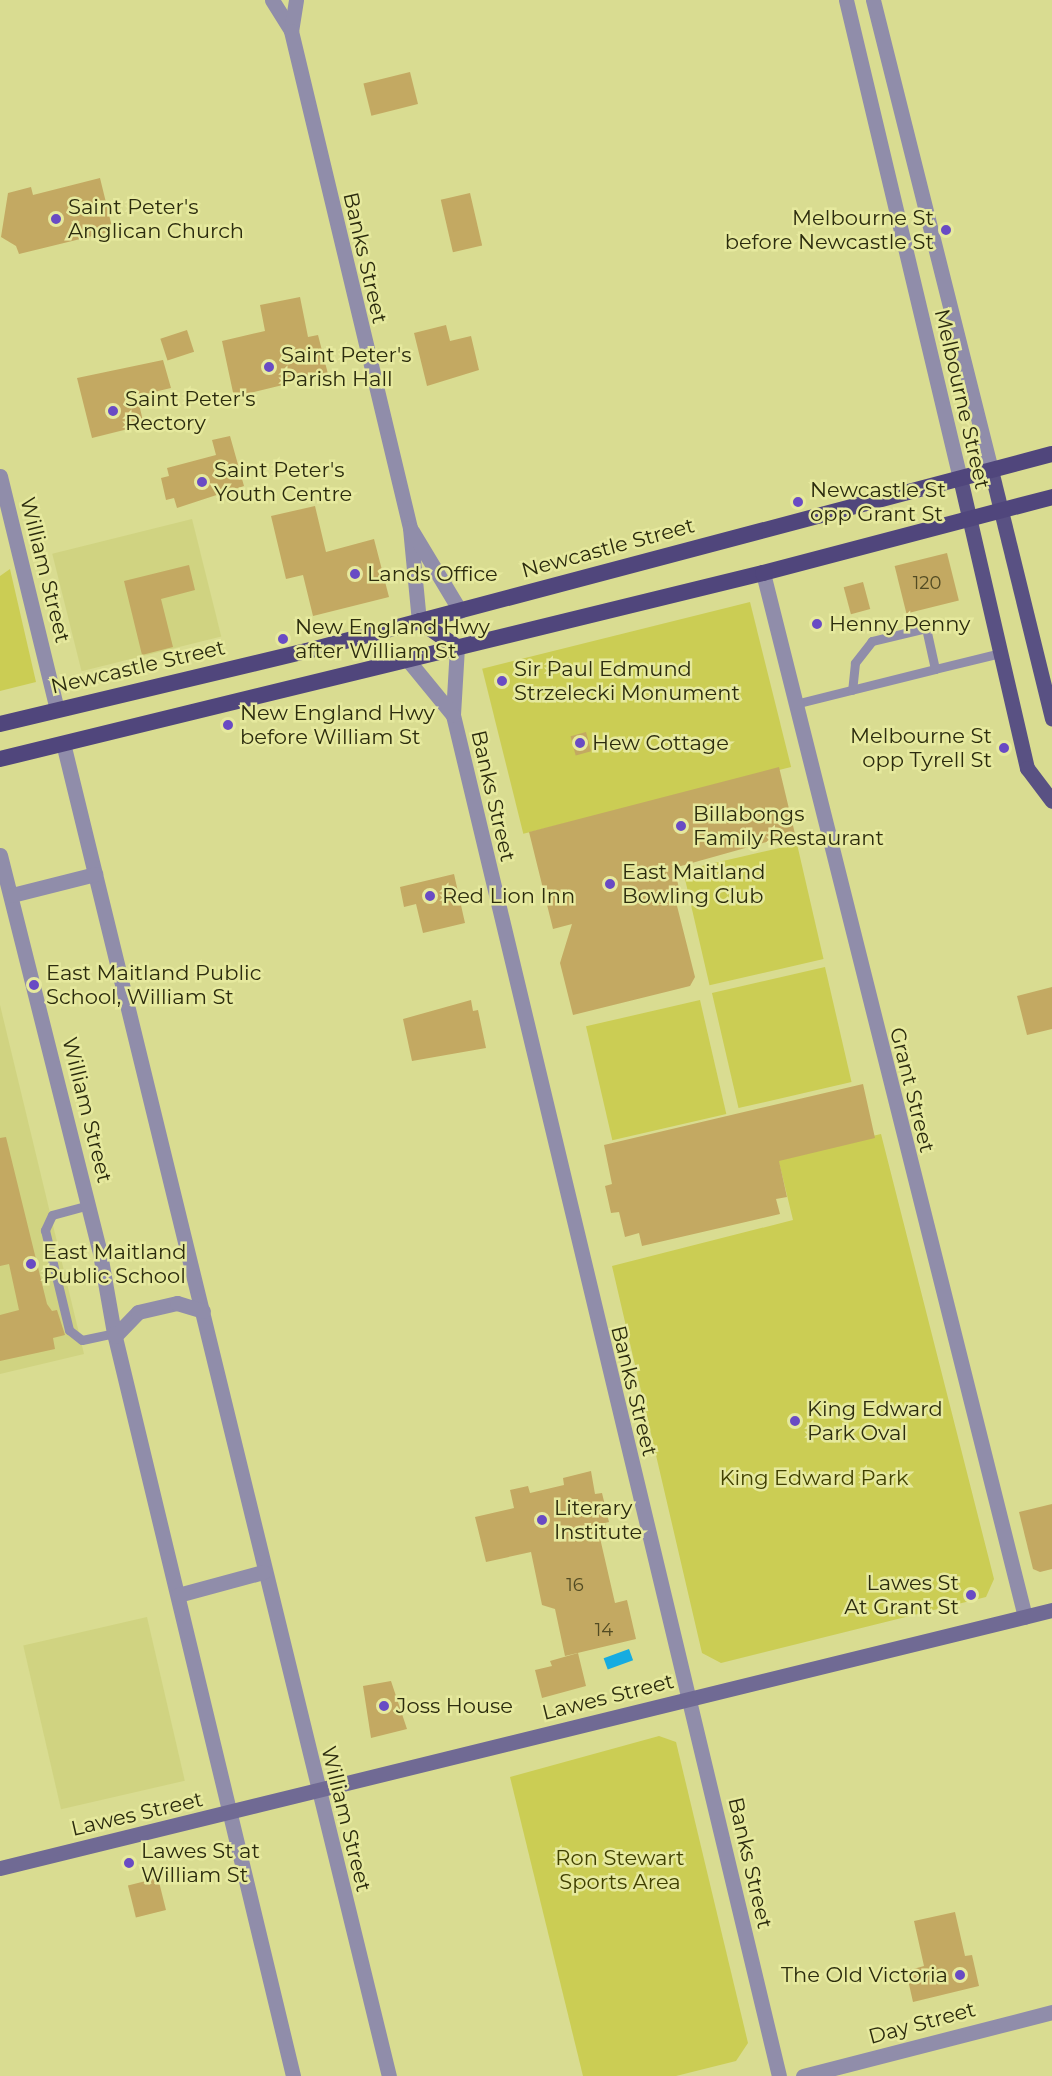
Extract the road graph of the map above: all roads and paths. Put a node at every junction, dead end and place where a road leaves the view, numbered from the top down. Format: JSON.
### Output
{"nodes":[{"id":1,"x":272,"y":0,"type":"edge"},
{"id":2,"x":296,"y":0,"type":"edge"},
{"id":3,"x":846,"y":0,"type":"edge"},
{"id":4,"x":873,"y":0,"type":"edge"},
{"id":5,"x":291,"y":31,"type":"junction"},
{"id":6,"x":1052,"y":454,"type":"edge"},
{"id":7,"x":990,"y":470,"type":"junction"},
{"id":8,"x":0,"y":476,"type":"edge"},
{"id":9,"x":960,"y":478,"type":"junction"},
{"id":10,"x":1052,"y":497,"type":"edge"},
{"id":11,"x":1000,"y":510,"type":"junction"},
{"id":12,"x":969,"y":518,"type":"junction"},
{"id":13,"x":410,"y":528,"type":"junction"},
{"id":14,"x":763,"y":573,"type":"junction"},
{"id":15,"x":460,"y":611,"type":"junction"},
{"id":16,"x":419,"y":621,"type":"junction"},
{"id":17,"x":457,"y":646,"type":"junction"},
{"id":18,"x":1000,"y":653,"type":"junction"},
{"id":19,"x":407,"y":659,"type":"junction"},
{"id":20,"x":935,"y":669,"type":"junction"},
{"id":21,"x":852,"y":690,"type":"junction"},
{"id":22,"x":795,"y":704,"type":"junction"},
{"id":23,"x":57,"y":709,"type":"junction"},
{"id":24,"x":453,"y":715,"type":"junction"},
{"id":25,"x":1052,"y":719,"type":"edge"},
{"id":26,"x":0,"y":724,"type":"edge"},
{"id":27,"x":63,"y":743,"type":"junction"},
{"id":28,"x":0,"y":759,"type":"edge"},
{"id":29,"x":1052,"y":801,"type":"edge"},
{"id":30,"x":0,"y":855,"type":"edge"},
{"id":31,"x":95,"y":874,"type":"junction"},
{"id":32,"x":12,"y":896,"type":"junction"},
{"id":33,"x":89,"y":1205,"type":"junction"},
{"id":34,"x":203,"y":1311,"type":"junction"},
{"id":35,"x":115,"y":1334,"type":"junction"},
{"id":36,"x":263,"y":1572,"type":"junction"},
{"id":37,"x":178,"y":1595,"type":"junction"},
{"id":38,"x":1052,"y":1610,"type":"edge"},
{"id":39,"x":1025,"y":1617,"type":"junction"},
{"id":40,"x":689,"y":1698,"type":"junction"},
{"id":41,"x":316,"y":1791,"type":"junction"},
{"id":42,"x":230,"y":1813,"type":"junction"},
{"id":43,"x":0,"y":1868,"type":"edge"},
{"id":44,"x":1052,"y":2012,"type":"edge"},
{"id":45,"x":293,"y":2076,"type":"edge"},
{"id":46,"x":389,"y":2076,"type":"edge"},
{"id":47,"x":779,"y":2076,"type":"edge"},
{"id":48,"x":803,"y":2076,"type":"edge"}],
"edges":[{"from":1,"to":5,"type":"street","name":"Banks Street"},
{"from":2,"to":5,"type":"street","name":"Banks Street"},
{"from":3,"to":9,"type":"street","name":"Melbourne Street"},
{"from":4,"to":7,"type":"street","name":"Melbourne Street"},
{"from":5,"to":13,"type":"street","name":"Banks Street"},
{"from":6,"to":7,"type":"highway","name":"Newcastle Street"},
{"from":7,"to":9,"type":"highway","name":"Newcastle Street"},
{"from":7,"to":11,"type":"main road","name":"Melbourne Street"},
{"from":8,"to":23,"type":"street","name":"William Street"},
{"from":9,"to":12,"type":"main road","name":"Melbourne Street"},
{"from":9,"to":15,"type":"highway","name":"Newcastle Street"},
{"from":10,"to":11,"type":"highway"},
{"from":11,"to":12,"type":"highway"},
{"from":11,"to":25,"type":"main road","name":"Melbourne Street"},
{"from":12,"to":14,"type":"highway"},
{"from":12,"to":18,"type":"main road","name":"Melbourne Street"},
{"from":13,"to":15,"type":"street","name":"Banks Street"},
{"from":13,"to":16,"type":"street","name":"Banks Street"},
{"from":14,"to":17,"type":"highway"},
{"from":14,"to":22,"type":"street","name":"Grant Street"},
{"from":15,"to":16,"type":"highway","name":"Newcastle Street"},
{"from":16,"to":17,"type":"highway"},
{"from":16,"to":23,"type":"highway","name":"Newcastle Street"},
{"from":17,"to":19,"type":"highway"},
{"from":17,"to":24,"type":"street","name":"Banks Street"},
{"from":18,"to":20,"type":"lane"},
{"from":18,"to":29,"type":"main road","name":"Melbourne Street"},
{"from":19,"to":24,"type":"street","name":"Banks Street"},
{"from":19,"to":27,"type":"highway"},
{"from":20,"to":21,"type":"lane"},
{"from":20,"to":21,"type":"lane"},
{"from":21,"to":22,"type":"lane"},
{"from":22,"to":39,"type":"street","name":"Grant Street"},
{"from":23,"to":26,"type":"highway","name":"Newcastle Street"},
{"from":24,"to":40,"type":"street","name":"Banks Street"},
{"from":27,"to":28,"type":"highway"},
{"from":27,"to":31,"type":"street","name":"William Street"},
{"from":30,"to":32,"type":"street","name":"William Street"},
{"from":31,"to":32,"type":"street"},
{"from":31,"to":34,"type":"street","name":"William Street"},
{"from":32,"to":33,"type":"street","name":"William Street"},
{"from":33,"to":35,"type":"street","name":"William Street"},
{"from":33,"to":35,"type":"lane"},
{"from":34,"to":35,"type":"street"},
{"from":34,"to":36,"type":"street","name":"William Street"},
{"from":35,"to":37,"type":"street","name":"William Street"},
{"from":36,"to":37,"type":"street"},
{"from":36,"to":41,"type":"street","name":"William Street"},
{"from":37,"to":42,"type":"street","name":"William Street"},
{"from":38,"to":39,"type":"main road","name":"Lawes Street"},
{"from":39,"to":40,"type":"main road","name":"Lawes Street"},
{"from":40,"to":41,"type":"main road","name":"Lawes Street"},
{"from":40,"to":47,"type":"street","name":"Banks Street"},
{"from":41,"to":42,"type":"main road","name":"Lawes Street"},
{"from":41,"to":46,"type":"street","name":"William Street"},
{"from":42,"to":43,"type":"main road","name":"Lawes Street"},
{"from":42,"to":45,"type":"street","name":"William Street"},
{"from":44,"to":48,"type":"street","name":"Day Street"}]}
